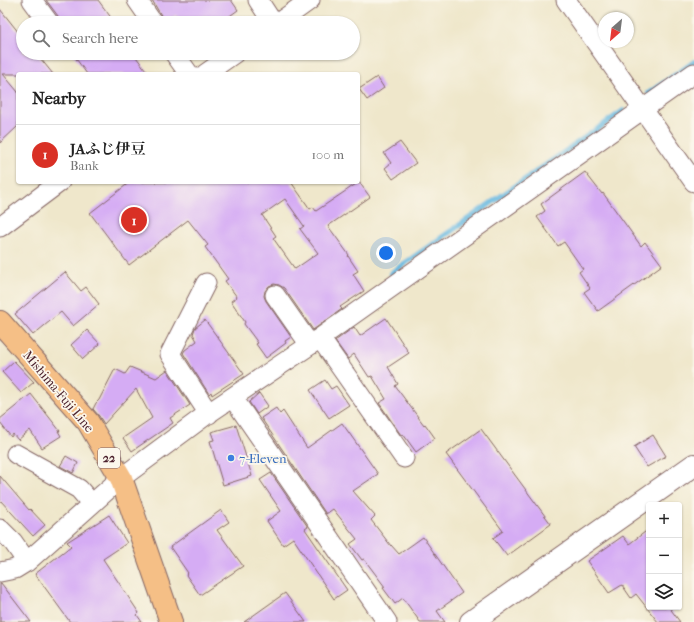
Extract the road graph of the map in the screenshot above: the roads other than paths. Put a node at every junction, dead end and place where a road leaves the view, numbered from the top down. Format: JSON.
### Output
{"nodes":[{"id":1,"x":32,"y":0,"type":"edge"},
{"id":2,"x":137,"y":0,"type":"edge"},
{"id":3,"x":258,"y":0,"type":"edge"},
{"id":4,"x":310,"y":0,"type":"edge"},
{"id":5,"x":566,"y":0,"type":"edge"},
{"id":6,"x":44,"y":16,"type":"edge"},
{"id":7,"x":148,"y":16,"type":"edge"},
{"id":8,"x":268,"y":16,"type":"edge"},
{"id":9,"x":288,"y":16,"type":"edge"},
{"id":10,"x":179,"y":60,"type":"edge"},
{"id":11,"x":225,"y":60,"type":"edge"},
{"id":12,"x":188,"y":72,"type":"edge"},
{"id":13,"x":208,"y":72,"type":"edge"},
{"id":14,"x":694,"y":73,"type":"edge"},
{"id":15,"x":643,"y":109,"type":"junction"},
{"id":16,"x":694,"y":182,"type":"edge"},
{"id":17,"x":57,"y":184,"type":"edge"},
{"id":18,"x":0,"y":227,"type":"edge"},
{"id":19,"x":206,"y":283,"type":"dead end"},
{"id":20,"x":275,"y":295,"type":"dead end"},
{"id":21,"x":0,"y":322,"type":"edge"},
{"id":22,"x":315,"y":341,"type":"junction"},
{"id":23,"x":233,"y":398,"type":"junction"},
{"id":24,"x":209,"y":414,"type":"junction"},
{"id":25,"x":16,"y":454,"type":"dead end"},
{"id":26,"x":404,"y":458,"type":"dead end"},
{"id":27,"x":694,"y":465,"type":"edge"},
{"id":28,"x":121,"y":478,"type":"junction"},
{"id":29,"x":92,"y":504,"type":"junction"},
{"id":30,"x":0,"y":529,"type":"edge"},
{"id":31,"x":26,"y":562,"type":"junction"},
{"id":32,"x":0,"y":572,"type":"edge"},
{"id":33,"x":171,"y":622,"type":"edge"},
{"id":34,"x":387,"y":622,"type":"edge"},
{"id":35,"x":471,"y":622,"type":"edge"}],
"edges":[{"from":1,"to":6,"type":"street"},
{"from":2,"to":7,"type":"street"},
{"from":3,"to":8,"type":"street"},
{"from":4,"to":9,"type":"street"},
{"from":5,"to":15,"type":"street"},
{"from":10,"to":12,"type":"street"},
{"from":11,"to":13,"type":"street"},
{"from":14,"to":15,"type":"street"},
{"from":15,"to":16,"type":"street"},
{"from":15,"to":22,"type":"street"},
{"from":17,"to":18,"type":"street"},
{"from":19,"to":24,"type":"street"},
{"from":20,"to":22,"type":"street"},
{"from":21,"to":28,"type":"main road","name":"Mishima-Fuji Line","number":"22"},
{"from":22,"to":23,"type":"street"},
{"from":22,"to":26,"type":"street"},
{"from":23,"to":24,"type":"street"},
{"from":23,"to":34,"type":"street"},
{"from":24,"to":28,"type":"street"},
{"from":25,"to":29,"type":"street"},
{"from":27,"to":35,"type":"street"},
{"from":28,"to":29,"type":"street"},
{"from":28,"to":33,"type":"main road","name":"Mishima-Fuji Line","number":"22"},
{"from":29,"to":31,"type":"street"},
{"from":30,"to":31,"type":"street"},
{"from":31,"to":32,"type":"street"}]}
